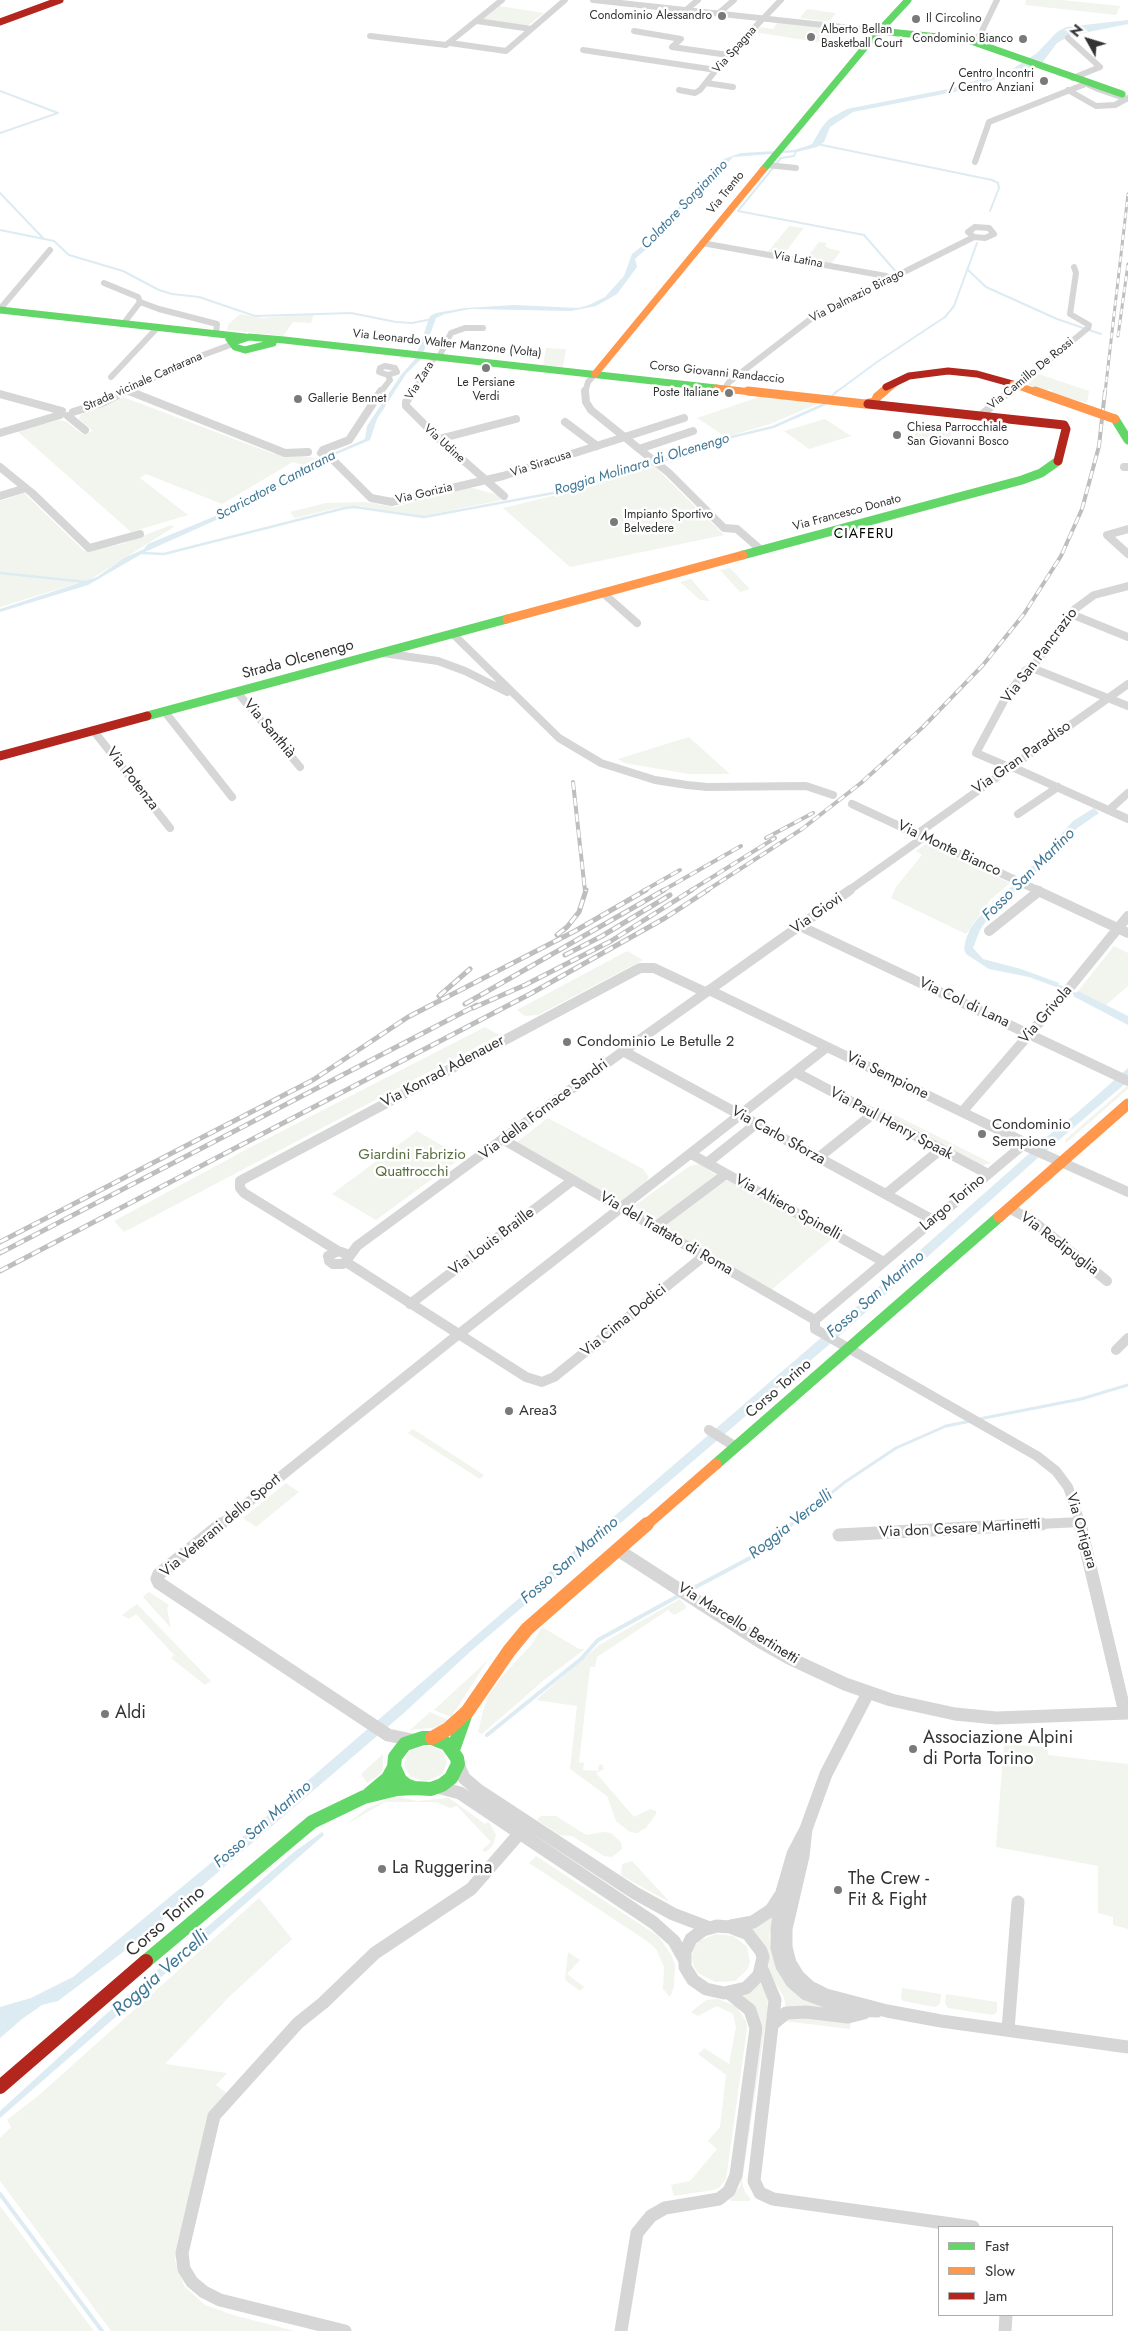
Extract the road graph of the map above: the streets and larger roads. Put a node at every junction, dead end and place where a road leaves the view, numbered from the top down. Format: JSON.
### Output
{"nodes":[{"id":1,"x":60,"y":0,"type":"edge"},
{"id":2,"x":502,"y":0,"type":"edge"},
{"id":3,"x":565,"y":0,"type":"edge"},
{"id":4,"x":593,"y":0,"type":"edge"},
{"id":5,"x":698,"y":0,"type":"edge"},
{"id":6,"x":734,"y":0,"type":"edge"},
{"id":7,"x":781,"y":0,"type":"edge"},
{"id":8,"x":908,"y":0,"type":"edge"},
{"id":9,"x":997,"y":0,"type":"edge"},
{"id":10,"x":686,"y":10,"type":"junction"},
{"id":11,"x":719,"y":13,"type":"junction"},
{"id":12,"x":764,"y":17,"type":"junction"},
{"id":13,"x":477,"y":21,"type":"junction"},
{"id":14,"x":0,"y":22,"type":"edge"},
{"id":15,"x":531,"y":29,"type":"junction"},
{"id":16,"x":634,"y":31,"type":"dead end"},
{"id":17,"x":879,"y":31,"type":"junction"},
{"id":18,"x":370,"y":36,"type":"dead end"},
{"id":19,"x":1068,"y":38,"type":"dead end"},
{"id":20,"x":972,"y":41,"type":"junction"},
{"id":21,"x":450,"y":42,"type":"junction"},
{"id":22,"x":583,"y":50,"type":"dead end"},
{"id":23,"x":728,"y":55,"type":"junction"},
{"id":24,"x":716,"y":70,"type":"junction"},
{"id":25,"x":1073,"y":78,"type":"junction"},
{"id":26,"x":706,"y":83,"type":"junction"},
{"id":27,"x":1089,"y":83,"type":"junction"},
{"id":28,"x":733,"y":88,"type":"dead end"},
{"id":29,"x":679,"y":90,"type":"dead end"},
{"id":30,"x":1068,"y":90,"type":"junction"},
{"id":31,"x":1126,"y":97,"type":"edge"},
{"id":32,"x":775,"y":161,"type":"junction"},
{"id":33,"x":975,"y":162,"type":"dead end"},
{"id":34,"x":796,"y":168,"type":"dead end"},
{"id":35,"x":974,"y":237,"type":"dead end"},
{"id":36,"x":702,"y":243,"type":"junction"},
{"id":37,"x":50,"y":250,"type":"dead end"},
{"id":38,"x":1074,"y":267,"type":"dead end"},
{"id":39,"x":893,"y":279,"type":"junction"},
{"id":40,"x":104,"y":283,"type":"dead end"},
{"id":41,"x":140,"y":302,"type":"junction"},
{"id":42,"x":0,"y":310,"type":"edge"},
{"id":43,"x":124,"y":323,"type":"junction"},
{"id":44,"x":158,"y":327,"type":"junction"},
{"id":45,"x":484,"y":328,"type":"dead end"},
{"id":46,"x":214,"y":333,"type":"junction"},
{"id":47,"x":245,"y":337,"type":"junction"},
{"id":48,"x":260,"y":342,"type":"junction"},
{"id":49,"x":234,"y":343,"type":"junction"},
{"id":50,"x":245,"y":350,"type":"junction"},
{"id":51,"x":213,"y":352,"type":"junction"},
{"id":52,"x":428,"y":356,"type":"junction"},
{"id":53,"x":595,"y":374,"type":"junction"},
{"id":54,"x":388,"y":375,"type":"dead end"},
{"id":55,"x":112,"y":377,"type":"dead end"},
{"id":56,"x":725,"y":388,"type":"junction"},
{"id":57,"x":128,"y":391,"type":"junction"},
{"id":58,"x":0,"y":394,"type":"edge"},
{"id":59,"x":868,"y":400,"type":"junction"},
{"id":60,"x":406,"y":406,"type":"joint"},
{"id":61,"x":66,"y":414,"type":"junction"},
{"id":62,"x":980,"y":416,"type":"junction"},
{"id":63,"x":684,"y":418,"type":"dead end"},
{"id":64,"x":516,"y":419,"type":"dead end"},
{"id":65,"x":1115,"y":419,"type":"junction"},
{"id":66,"x":565,"y":422,"type":"dead end"},
{"id":67,"x":1128,"y":423,"type":"edge"},
{"id":68,"x":1064,"y":425,"type":"joint"},
{"id":69,"x":85,"y":430,"type":"dead end"},
{"id":70,"x":693,"y":432,"type":"dead end"},
{"id":71,"x":0,"y":433,"type":"edge"},
{"id":72,"x":624,"y":437,"type":"junction"},
{"id":73,"x":439,"y":439,"type":"junction"},
{"id":74,"x":1128,"y":440,"type":"edge"},
{"id":75,"x":597,"y":446,"type":"junction"},
{"id":76,"x":639,"y":449,"type":"junction"},
{"id":77,"x":325,"y":455,"type":"junction"},
{"id":78,"x":0,"y":467,"type":"edge"},
{"id":79,"x":485,"y":480,"type":"junction"},
{"id":80,"x":26,"y":488,"type":"junction"},
{"id":81,"x":0,"y":496,"type":"edge"},
{"id":82,"x":504,"y":496,"type":"dead end"},
{"id":83,"x":1128,"y":529,"type":"edge"},
{"id":84,"x":140,"y":534,"type":"dead end"},
{"id":85,"x":761,"y":550,"type":"junction"},
{"id":86,"x":1128,"y":554,"type":"edge"},
{"id":87,"x":1128,"y":586,"type":"edge"},
{"id":88,"x":603,"y":593,"type":"junction"},
{"id":89,"x":1071,"y":614,"type":"junction"},
{"id":90,"x":637,"y":623,"type":"dead end"},
{"id":91,"x":453,"y":634,"type":"junction"},
{"id":92,"x":1128,"y":637,"type":"edge"},
{"id":93,"x":383,"y":653,"type":"junction"},
{"id":94,"x":1032,"y":668,"type":"junction"},
{"id":95,"x":1128,"y":684,"type":"edge"},
{"id":96,"x":237,"y":692,"type":"junction"},
{"id":97,"x":1108,"y":698,"type":"junction"},
{"id":98,"x":520,"y":700,"type":"junction"},
{"id":99,"x":1128,"y":706,"type":"edge"},
{"id":100,"x":165,"y":712,"type":"junction"},
{"id":101,"x":93,"y":730,"type":"junction"},
{"id":102,"x":0,"y":756,"type":"edge"},
{"id":103,"x":300,"y":767,"type":"dead end"},
{"id":104,"x":1009,"y":767,"type":"junction"},
{"id":105,"x":1058,"y":787,"type":"junction"},
{"id":106,"x":1128,"y":793,"type":"edge"},
{"id":107,"x":833,"y":795,"type":"dead end"},
{"id":108,"x":232,"y":797,"type":"dead end"},
{"id":109,"x":852,"y":804,"type":"dead end"},
{"id":110,"x":1108,"y":810,"type":"junction"},
{"id":111,"x":1018,"y":814,"type":"dead end"},
{"id":112,"x":1128,"y":819,"type":"edge"},
{"id":113,"x":170,"y":828,"type":"dead end"},
{"id":114,"x":920,"y":835,"type":"junction"},
{"id":115,"x":1038,"y":891,"type":"junction"},
{"id":116,"x":1128,"y":916,"type":"edge"},
{"id":117,"x":800,"y":926,"type":"junction"},
{"id":118,"x":1117,"y":928,"type":"junction"},
{"id":119,"x":989,"y":931,"type":"dead end"},
{"id":120,"x":1128,"y":933,"type":"edge"},
{"id":121,"x":654,"y":968,"type":"joint"},
{"id":122,"x":707,"y":991,"type":"junction"},
{"id":123,"x":1030,"y":1034,"type":"junction"},
{"id":124,"x":827,"y":1047,"type":"junction"},
{"id":125,"x":623,"y":1051,"type":"junction"},
{"id":126,"x":794,"y":1072,"type":"junction"},
{"id":127,"x":1128,"y":1081,"type":"edge"},
{"id":128,"x":1128,"y":1104,"type":"edge"},
{"id":129,"x":962,"y":1112,"type":"junction"},
{"id":130,"x":873,"y":1114,"type":"junction"},
{"id":131,"x":740,"y":1115,"type":"junction"},
{"id":132,"x":756,"y":1124,"type":"junction"},
{"id":133,"x":504,"y":1140,"type":"junction"},
{"id":134,"x":1027,"y":1146,"type":"junction"},
{"id":135,"x":940,"y":1150,"type":"junction"},
{"id":136,"x":691,"y":1154,"type":"junction"},
{"id":137,"x":818,"y":1158,"type":"junction"},
{"id":138,"x":1063,"y":1162,"type":"junction"},
{"id":139,"x":707,"y":1163,"type":"junction"},
{"id":140,"x":726,"y":1174,"type":"junction"},
{"id":141,"x":988,"y":1174,"type":"junction"},
{"id":142,"x":574,"y":1180,"type":"junction"},
{"id":143,"x":1128,"y":1192,"type":"edge"},
{"id":144,"x":886,"y":1194,"type":"junction"},
{"id":145,"x":622,"y":1208,"type":"junction"},
{"id":146,"x":1009,"y":1208,"type":"junction"},
{"id":147,"x":934,"y":1220,"type":"junction"},
{"id":148,"x":655,"y":1228,"type":"junction"},
{"id":149,"x":322,"y":1243,"type":"junction"},
{"id":150,"x":343,"y":1255,"type":"junction"},
{"id":151,"x":704,"y":1256,"type":"junction"},
{"id":152,"x":884,"y":1262,"type":"junction"},
{"id":153,"x":1107,"y":1281,"type":"dead end"},
{"id":154,"x":410,"y":1304,"type":"junction"},
{"id":155,"x":815,"y":1320,"type":"junction"},
{"id":156,"x":458,"y":1335,"type":"junction"},
{"id":157,"x":1128,"y":1338,"type":"edge"},
{"id":158,"x":844,"y":1346,"type":"junction"},
{"id":159,"x":1116,"y":1350,"type":"dead end"},
{"id":160,"x":708,"y":1430,"type":"dead end"},
{"id":161,"x":736,"y":1447,"type":"junction"},
{"id":162,"x":1080,"y":1522,"type":"junction"},
{"id":163,"x":839,"y":1535,"type":"dead end"},
{"id":164,"x":618,"y":1550,"type":"junction"},
{"id":165,"x":868,"y":1693,"type":"junction"},
{"id":166,"x":466,"y":1712,"type":"junction"},
{"id":167,"x":1127,"y":1713,"type":"edge"},
{"id":168,"x":389,"y":1736,"type":"junction"},
{"id":169,"x":432,"y":1738,"type":"junction"},
{"id":170,"x":413,"y":1740,"type":"junction"},
{"id":171,"x":453,"y":1750,"type":"junction"},
{"id":172,"x":394,"y":1762,"type":"junction"},
{"id":173,"x":458,"y":1764,"type":"junction"},
{"id":174,"x":437,"y":1787,"type":"junction"},
{"id":175,"x":414,"y":1788,"type":"junction"},
{"id":176,"x":364,"y":1798,"type":"junction"},
{"id":177,"x":806,"y":1829,"type":"junction"},
{"id":178,"x":519,"y":1834,"type":"junction"},
{"id":179,"x":782,"y":1892,"type":"junction"},
{"id":180,"x":1018,"y":1902,"type":"dead end"},
{"id":181,"x":730,"y":1927,"type":"junction"},
{"id":182,"x":710,"y":1928,"type":"junction"},
{"id":183,"x":684,"y":1959,"type":"junction"},
{"id":184,"x":762,"y":1969,"type":"junction"},
{"id":185,"x":729,"y":1993,"type":"junction"},
{"id":186,"x":825,"y":1999,"type":"junction"},
{"id":187,"x":887,"y":2011,"type":"junction"},
{"id":188,"x":866,"y":2012,"type":"junction"},
{"id":189,"x":772,"y":2024,"type":"junction"},
{"id":190,"x":1008,"y":2030,"type":"junction"},
{"id":191,"x":1128,"y":2047,"type":"edge"},
{"id":192,"x":0,"y":2087,"type":"edge"},
{"id":193,"x":966,"y":2226,"type":"edge"},
{"id":194,"x":1006,"y":2316,"type":"edge"},
{"id":195,"x":345,"y":2331,"type":"edge"},
{"id":196,"x":621,"y":2331,"type":"edge"},
{"id":197,"x":1005,"y":2331,"type":"edge"}],
"edges":[{"from":1,"to":14,"type":"street"},
{"from":2,"to":13,"type":"street"},
{"from":3,"to":15,"type":"street"},
{"from":4,"to":10,"type":"street"},
{"from":5,"to":10,"type":"street"},
{"from":6,"to":11,"type":"street"},
{"from":7,"to":12,"type":"street","name":"Via Spagna"},
{"from":8,"to":17,"type":"street","name":"Via Trento"},
{"from":9,"to":20,"type":"street"},
{"from":10,"to":11,"type":"street"},
{"from":11,"to":12,"type":"street"},
{"from":12,"to":17,"type":"street"},
{"from":12,"to":23,"type":"street","name":"Via Spagna"},
{"from":13,"to":15,"type":"street"},
{"from":13,"to":21,"type":"street"},
{"from":15,"to":21,"type":"street"},
{"from":16,"to":23,"type":"street"},
{"from":17,"to":20,"type":"street"},
{"from":17,"to":32,"type":"street","name":"Via Trento"},
{"from":18,"to":21,"type":"street"},
{"from":19,"to":25,"type":"street"},
{"from":20,"to":25,"type":"street"},
{"from":22,"to":24,"type":"street"},
{"from":23,"to":24,"type":"street","name":"Via Spagna"},
{"from":24,"to":26,"type":"street","name":"Via Spagna"},
{"from":25,"to":27,"type":"street"},
{"from":26,"to":28,"type":"street","name":"Via Spagna"},
{"from":26,"to":29,"type":"street","name":"Via Spagna"},
{"from":27,"to":30,"type":"street"},
{"from":27,"to":31,"type":"street"},
{"from":30,"to":31,"type":"street"},
{"from":30,"to":33,"type":"street"},
{"from":32,"to":34,"type":"street"},
{"from":32,"to":36,"type":"street","name":"Via Trento"},
{"from":35,"to":39,"type":"street","name":"Via Dalmazio Birago"},
{"from":36,"to":39,"type":"street","name":"Via Latina"},
{"from":36,"to":53,"type":"street","name":"Via Trento"},
{"from":37,"to":42,"type":"street"},
{"from":38,"to":62,"type":"street","name":"Via Camillo De Rossi"},
{"from":39,"to":56,"type":"street","name":"Via Dalmazio Birago"},
{"from":40,"to":41,"type":"street"},
{"from":41,"to":43,"type":"street"},
{"from":41,"to":46,"type":"street"},
{"from":42,"to":43,"type":"street"},
{"from":43,"to":44,"type":"street"},
{"from":44,"to":46,"type":"street"},
{"from":44,"to":55,"type":"street"},
{"from":45,"to":52,"type":"street","name":"Via Zara"},
{"from":46,"to":47,"type":"street"},
{"from":46,"to":49,"type":"street"},
{"from":47,"to":48,"type":"street"},
{"from":47,"to":49,"type":"street"},
{"from":48,"to":50,"type":"street"},
{"from":48,"to":52,"type":"street","name":"Via Leonardo Walter Manzone (Volta)"},
{"from":49,"to":50,"type":"street"},
{"from":49,"to":51,"type":"street","name":"Strada vicinale Cantarana"},
{"from":50,"to":51,"type":"street","name":"Strada vicinale Cantarana"},
{"from":51,"to":57,"type":"street","name":"Strada vicinale Cantarana"},
{"from":52,"to":53,"type":"street","name":"Via Leonardo Walter Manzone (Volta)"},
{"from":52,"to":60,"type":"street","name":"Via Zara"},
{"from":53,"to":56,"type":"street","name":"Corso Giovanni Randaccio"},
{"from":53,"to":72,"type":"street"},
{"from":54,"to":77,"type":"street"},
{"from":56,"to":59,"type":"street","name":"Corso Giovanni Randaccio"},
{"from":57,"to":61,"type":"street","name":"Strada vicinale Cantarana"},
{"from":57,"to":77,"type":"street"},
{"from":58,"to":61,"type":"street"},
{"from":59,"to":62,"type":"street","name":"Corso Giovanni Randaccio"},
{"from":59,"to":65,"type":"street","bridge":true},
{"from":60,"to":73,"type":"street","name":"Via Udine"},
{"from":61,"to":69,"type":"street"},
{"from":61,"to":71,"type":"street","name":"Strada vicinale Cantarana"},
{"from":62,"to":68,"type":"street","name":"Corso Giovanni Randaccio"},
{"from":63,"to":72,"type":"street","name":"Via Siracusa"},
{"from":64,"to":73,"type":"street"},
{"from":65,"to":67,"type":"street"},
{"from":65,"to":74,"type":"street"},
{"from":66,"to":75,"type":"street","name":"Via Siracusa"},
{"from":68,"to":85,"type":"street","name":"Via Francesco Donato"},
{"from":70,"to":76,"type":"street"},
{"from":72,"to":75,"type":"street","name":"Via Siracusa"},
{"from":72,"to":76,"type":"street"},
{"from":73,"to":79,"type":"street","name":"Via Udine"},
{"from":75,"to":79,"type":"street","name":"Via Siracusa"},
{"from":76,"to":85,"type":"street"},
{"from":77,"to":79,"type":"street","name":"Via Gorizia"},
{"from":78,"to":80,"type":"street"},
{"from":79,"to":82,"type":"street","name":"Via Udine"},
{"from":80,"to":81,"type":"street"},
{"from":80,"to":84,"type":"street"},
{"from":83,"to":86,"type":"street"},
{"from":85,"to":88,"type":"street","name":"Via Francesco Donato"},
{"from":87,"to":89,"type":"street","name":"Via San Pancrazio"},
{"from":88,"to":90,"type":"street"},
{"from":88,"to":91,"type":"street","name":"Strada Olcenengo"},
{"from":89,"to":92,"type":"street"},
{"from":89,"to":94,"type":"street","name":"Via San Pancrazio"},
{"from":91,"to":93,"type":"street","name":"Strada Olcenengo"},
{"from":91,"to":98,"type":"street"},
{"from":93,"to":96,"type":"street","name":"Strada Olcenengo"},
{"from":93,"to":98,"type":"street"},
{"from":94,"to":97,"type":"street"},
{"from":94,"to":104,"type":"street","name":"Via San Pancrazio"},
{"from":95,"to":97,"type":"street","name":"Via Gran Paradiso"},
{"from":96,"to":100,"type":"street","name":"Strada Olcenengo"},
{"from":96,"to":103,"type":"street","name":"Via Santhià"},
{"from":97,"to":99,"type":"street"},
{"from":97,"to":104,"type":"street","name":"Via Gran Paradiso"},
{"from":98,"to":107,"type":"street"},
{"from":100,"to":101,"type":"street","name":"Strada Olcenengo"},
{"from":100,"to":108,"type":"street"},
{"from":101,"to":102,"type":"street","name":"Strada Olcenengo"},
{"from":101,"to":113,"type":"street","name":"Via Potenza"},
{"from":104,"to":105,"type":"street"},
{"from":104,"to":114,"type":"street","name":"Via Gran Paradiso"},
{"from":105,"to":110,"type":"street"},
{"from":105,"to":111,"type":"street"},
{"from":106,"to":110,"type":"street"},
{"from":109,"to":114,"type":"street","name":"Via Monte Bianco"},
{"from":110,"to":112,"type":"street"},
{"from":114,"to":115,"type":"street","name":"Via Monte Bianco"},
{"from":114,"to":117,"type":"street","name":"Via Giovi"},
{"from":115,"to":118,"type":"street","name":"Via Monte Bianco"},
{"from":115,"to":119,"type":"street"},
{"from":116,"to":118,"type":"street","name":"Via Grivola"},
{"from":117,"to":122,"type":"street","name":"Via Giovi"},
{"from":117,"to":123,"type":"street","name":"Via Col di Lana"},
{"from":118,"to":120,"type":"street","name":"Via Monte Bianco"},
{"from":118,"to":123,"type":"street","name":"Via Grivola"},
{"from":121,"to":122,"type":"street","name":"Via Sempione"},
{"from":121,"to":149,"type":"street","name":"Via Konrad Adenauer"},
{"from":122,"to":124,"type":"street","name":"Via Sempione"},
{"from":122,"to":125,"type":"street","name":"Via della Fornace Sandri"},
{"from":123,"to":127,"type":"street","name":"Via Col di Lana"},
{"from":123,"to":129,"type":"street","name":"Via Grivola"},
{"from":124,"to":126,"type":"street"},
{"from":124,"to":129,"type":"street","name":"Via Sempione"},
{"from":125,"to":131,"type":"street","name":"Via Carlo Sforza"},
{"from":125,"to":133,"type":"street","name":"Via della Fornace Sandri"},
{"from":126,"to":130,"type":"street","name":"Via Paul Henry Spaak"},
{"from":126,"to":131,"type":"street"},
{"from":128,"to":138,"type":"street","name":"Corso Torino"},
{"from":129,"to":134,"type":"street","name":"Via Sempione"},
{"from":130,"to":135,"type":"street","name":"Via Paul Henry Spaak"},
{"from":130,"to":137,"type":"street"},
{"from":131,"to":132,"type":"street","name":"Via Carlo Sforza"},
{"from":131,"to":136,"type":"street"},
{"from":132,"to":137,"type":"street","name":"Via Carlo Sforza"},
{"from":132,"to":139,"type":"street"},
{"from":133,"to":142,"type":"street","name":"Via del Trattato di Roma"},
{"from":133,"to":150,"type":"street","name":"Via della Fornace Sandri"},
{"from":134,"to":138,"type":"street","name":"Via Sempione"},
{"from":134,"to":141,"type":"street","name":"Largo Torino"},
{"from":135,"to":141,"type":"street","name":"Via Paul Henry Spaak"},
{"from":135,"to":144,"type":"street"},
{"from":136,"to":139,"type":"street","name":"Via Altiero Spinelli"},
{"from":136,"to":145,"type":"street"},
{"from":137,"to":144,"type":"street","name":"Via Carlo Sforza"},
{"from":138,"to":143,"type":"street","name":"Via Sempione"},
{"from":138,"to":146,"type":"street","name":"Corso Torino"},
{"from":139,"to":140,"type":"street","name":"Via Altiero Spinelli"},
{"from":140,"to":148,"type":"street"},
{"from":140,"to":152,"type":"street","name":"Via Altiero Spinelli"},
{"from":141,"to":147,"type":"street","name":"Largo Torino"},
{"from":142,"to":145,"type":"street","name":"Via del Trattato di Roma"},
{"from":142,"to":154,"type":"street","name":"Via Louis Braille"},
{"from":144,"to":147,"type":"street","name":"Via Carlo Sforza"},
{"from":145,"to":148,"type":"street","name":"Via del Trattato di Roma"},
{"from":145,"to":156,"type":"street"},
{"from":146,"to":153,"type":"street","name":"Via Redipuglia"},
{"from":146,"to":158,"type":"street","name":"Corso Torino"},
{"from":147,"to":152,"type":"street","name":"Largo Torino"},
{"from":148,"to":151,"type":"street","name":"Via del Trattato di Roma"},
{"from":149,"to":150,"type":"street"},
{"from":149,"to":150,"type":"street","name":"Via della Fornace Sandri"},
{"from":150,"to":154,"type":"street"},
{"from":151,"to":155,"type":"street","name":"Via del Trattato di Roma"},
{"from":151,"to":156,"type":"street","name":"Via Cima Dodici"},
{"from":152,"to":155,"type":"street","name":"Largo Torino"},
{"from":154,"to":156,"type":"street"},
{"from":155,"to":158,"type":"street","name":"Via Ortigara"},
{"from":156,"to":168,"type":"street","name":"Via Veterani dello Sport"},
{"from":157,"to":159,"type":"street"},
{"from":158,"to":161,"type":"street","name":"Corso Torino"},
{"from":158,"to":162,"type":"street","name":"Via Ortigara"},
{"from":160,"to":161,"type":"street"},
{"from":161,"to":164,"type":"street","name":"Corso Torino"},
{"from":162,"to":163,"type":"street","name":"Via don Cesare Martinetti"},
{"from":162,"to":167,"type":"street","name":"Via Ortigara"},
{"from":164,"to":165,"type":"street","name":"Via Marcello Bertinetti"},
{"from":164,"to":166,"type":"street","name":"Corso Torino"},
{"from":165,"to":167,"type":"street","name":"Via Marcello Bertinetti"},
{"from":165,"to":177,"type":"street"},
{"from":166,"to":169,"type":"street","name":"Corso Torino"},
{"from":166,"to":171,"type":"street","name":"Corso Torino"},
{"from":168,"to":170,"type":"street","name":"Via Veterani dello Sport"},
{"from":168,"to":172,"type":"street"},
{"from":169,"to":170,"type":"street","name":"Corso Torino"},
{"from":169,"to":171,"type":"street"},
{"from":170,"to":172,"type":"street","name":"Corso Torino"},
{"from":171,"to":173,"type":"street"},
{"from":172,"to":175,"type":"street"},
{"from":172,"to":176,"type":"street","name":"Corso Torino"},
{"from":173,"to":174,"type":"street"},
{"from":173,"to":182,"type":"street"},
{"from":174,"to":175,"type":"street","name":"Corso Torino"},
{"from":174,"to":178,"type":"street"},
{"from":175,"to":176,"type":"street","name":"Corso Torino"},
{"from":176,"to":192,"type":"street","name":"Corso Torino"},
{"from":177,"to":179,"type":"street"},
{"from":177,"to":186,"type":"street"},
{"from":178,"to":183,"type":"street"},
{"from":178,"to":195,"type":"street"},
{"from":179,"to":181,"type":"street"},
{"from":179,"to":186,"type":"street"},
{"from":180,"to":190,"type":"street"},
{"from":181,"to":182,"type":"street"},
{"from":181,"to":184,"type":"street"},
{"from":182,"to":183,"type":"street"},
{"from":183,"to":185,"type":"street"},
{"from":184,"to":185,"type":"street"},
{"from":184,"to":189,"type":"street"},
{"from":185,"to":196,"type":"street"},
{"from":186,"to":187,"type":"street"},
{"from":186,"to":188,"type":"street"},
{"from":187,"to":188,"type":"street"},
{"from":187,"to":190,"type":"street"},
{"from":188,"to":189,"type":"street"},
{"from":189,"to":193,"type":"street"},
{"from":190,"to":191,"type":"street"},
{"from":194,"to":197,"type":"street"}]}
